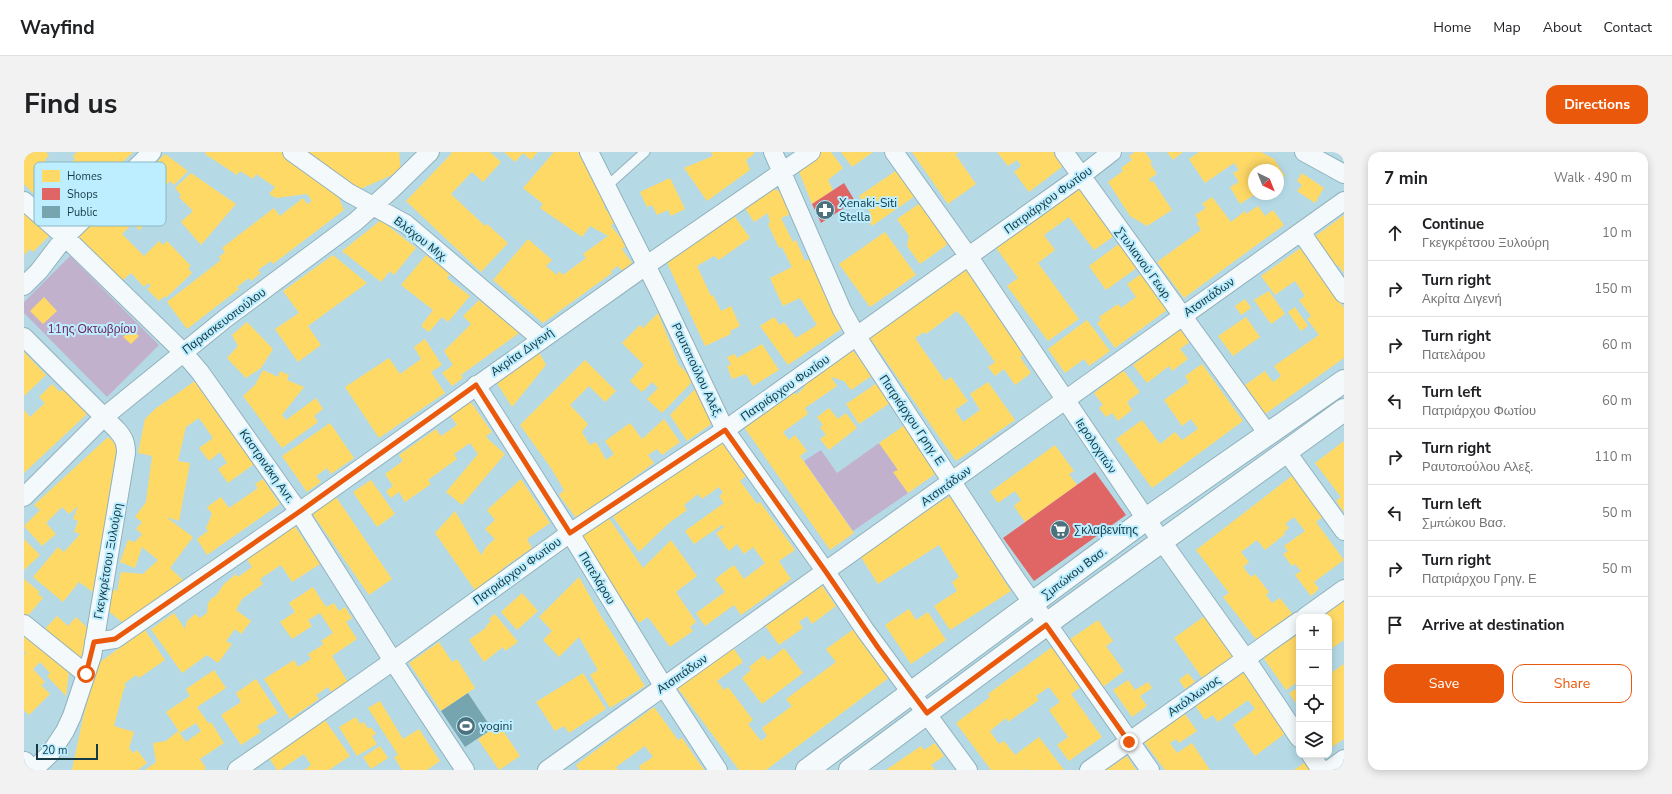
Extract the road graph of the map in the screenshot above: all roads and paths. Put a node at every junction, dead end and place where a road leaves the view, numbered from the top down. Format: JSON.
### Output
{"nodes":[{"id":1,"x":152,"y":152,"type":"edge"},
{"id":2,"x":292,"y":152,"type":"edge"},
{"id":3,"x":430,"y":152,"type":"edge"},
{"id":4,"x":589,"y":152,"type":"edge"},
{"id":5,"x":645,"y":152,"type":"edge"},
{"id":6,"x":773,"y":152,"type":"edge"},
{"id":7,"x":811,"y":152,"type":"edge"},
{"id":8,"x":894,"y":152,"type":"edge"},
{"id":9,"x":1064,"y":152,"type":"edge"},
{"id":10,"x":1112,"y":152,"type":"edge"},
{"id":11,"x":1304,"y":152,"type":"edge"},
{"id":12,"x":142,"y":162,"type":"edge"},
{"id":13,"x":782,"y":173,"type":"junction"},
{"id":14,"x":1344,"y":174,"type":"edge"},
{"id":15,"x":1081,"y":176,"type":"junction"},
{"id":16,"x":606,"y":187,"type":"junction"},
{"id":17,"x":24,"y":200,"type":"edge"},
{"id":18,"x":1344,"y":201,"type":"edge"},
{"id":19,"x":374,"y":207,"type":"junction"},
{"id":20,"x":34,"y":209,"type":"edge"},
{"id":21,"x":53,"y":226,"type":"edge"},
{"id":22,"x":76,"y":226,"type":"edge"},
{"id":23,"x":1301,"y":232,"type":"junction"},
{"id":24,"x":65,"y":237,"type":"junction"},
{"id":25,"x":970,"y":257,"type":"junction"},
{"id":26,"x":646,"y":265,"type":"junction"},
{"id":27,"x":24,"y":286,"type":"edge"},
{"id":28,"x":1344,"y":294,"type":"edge"},
{"id":29,"x":1183,"y":316,"type":"junction"},
{"id":30,"x":24,"y":338,"type":"edge"},
{"id":31,"x":857,"y":338,"type":"junction"},
{"id":32,"x":541,"y":339,"type":"junction"},
{"id":33,"x":183,"y":352,"type":"junction"},
{"id":34,"x":1344,"y":381,"type":"edge"},
{"id":35,"x":476,"y":385,"type":"junction"},
{"id":36,"x":1065,"y":400,"type":"junction"},
{"id":37,"x":1344,"y":410,"type":"edge"},
{"id":38,"x":104,"y":417,"type":"junction"},
{"id":39,"x":725,"y":430,"type":"junction"},
{"id":40,"x":1268,"y":434,"type":"junction"},
{"id":41,"x":1286,"y":451,"type":"junction"},
{"id":42,"x":952,"y":481,"type":"junction"},
{"id":43,"x":24,"y":497,"type":"edge"},
{"id":44,"x":299,"y":512,"type":"junction"},
{"id":45,"x":1146,"y":519,"type":"junction"},
{"id":46,"x":1344,"y":531,"type":"edge"},
{"id":47,"x":570,"y":533,"type":"junction"},
{"id":48,"x":1161,"y":541,"type":"junction"},
{"id":49,"x":826,"y":572,"type":"junction"},
{"id":50,"x":1344,"y":589,"type":"edge"},
{"id":51,"x":1032,"y":604,"type":"junction"},
{"id":52,"x":1309,"y":614,"type":"edge"},
{"id":53,"x":1296,"y":623,"type":"edge"},
{"id":54,"x":24,"y":624,"type":"edge"},
{"id":55,"x":1046,"y":625,"type":"junction"},
{"id":56,"x":94,"y":642,"type":"junction"},
{"id":57,"x":1246,"y":659,"type":"junction"},
{"id":58,"x":393,"y":661,"type":"junction"},
{"id":59,"x":86,"y":674,"type":"junction"},
{"id":60,"x":664,"y":687,"type":"junction"},
{"id":61,"x":912,"y":692,"type":"junction"},
{"id":62,"x":927,"y":713,"type":"junction"},
{"id":63,"x":1296,"y":734,"type":"edge"},
{"id":64,"x":1129,"y":742,"type":"junction"},
{"id":65,"x":1313,"y":758,"type":"edge"},
{"id":66,"x":1344,"y":759,"type":"edge"},
{"id":67,"x":24,"y":763,"type":"edge"},
{"id":68,"x":256,"y":765,"type":"edge"},
{"id":69,"x":31,"y":770,"type":"edge"},
{"id":70,"x":237,"y":770,"type":"edge"},
{"id":71,"x":465,"y":770,"type":"edge"},
{"id":72,"x":547,"y":770,"type":"edge"},
{"id":73,"x":718,"y":770,"type":"edge"},
{"id":74,"x":807,"y":770,"type":"edge"},
{"id":75,"x":850,"y":770,"type":"edge"},
{"id":76,"x":968,"y":770,"type":"edge"},
{"id":77,"x":1089,"y":770,"type":"edge"},
{"id":78,"x":1150,"y":770,"type":"edge"},
{"id":79,"x":1321,"y":770,"type":"edge"},
{"id":80,"x":1329,"y":770,"type":"edge"}],
"edges":[{"from":1,"to":12,"type":"street"},
{"from":2,"to":19,"type":"street","name":"Βλάχου Μιχ."},
{"from":3,"to":19,"type":"street","name":"Παρασκευοπούλου"},
{"from":4,"to":16,"type":"street","name":"Ραυτοπούλου Αλεξ."},
{"from":5,"to":16,"type":"lane"},
{"from":6,"to":13,"type":"street","name":"Πατριάρχου Γρηγ. Ε"},
{"from":7,"to":13,"type":"street","name":"Ακρίτα Διγενή"},
{"from":8,"to":25,"type":"street","name":"Ιερολοχιτών"},
{"from":9,"to":15,"type":"street","name":"Στυλιανού Γεωρ."},
{"from":10,"to":15,"type":"street","name":"Πατριάρχου Φωτίου"},
{"from":11,"to":14,"type":"street"},
{"from":13,"to":26,"type":"street","name":"Ακρίτα Διγενή"},
{"from":13,"to":31,"type":"street","name":"Πατριάρχου Γρηγ. Ε"},
{"from":15,"to":25,"type":"street","name":"Πατριάρχου Φωτίου"},
{"from":15,"to":29,"type":"street","name":"Στυλιανού Γεωρ."},
{"from":16,"to":26,"type":"street","name":"Ραυτοπούλου Αλεξ."},
{"from":17,"to":20,"type":"street","name":"Καστρινάκη Αντ."},
{"from":18,"to":23,"type":"street","name":"Ατσιπάδων"},
{"from":19,"to":32,"type":"street","name":"Βλάχου Μιχ."},
{"from":19,"to":33,"type":"street","name":"Παρασκευοπούλου"},
{"from":21,"to":24,"type":"street","name":"Καστρινάκη Αντ."},
{"from":22,"to":24,"type":"street"},
{"from":23,"to":28,"type":"street"},
{"from":23,"to":29,"type":"street","name":"Ατσιπάδων"},
{"from":24,"to":27,"type":"street"},
{"from":24,"to":33,"type":"street","name":"Καστρινάκη Αντ."},
{"from":25,"to":31,"type":"street","name":"Πατριάρχου Φωτίου"},
{"from":25,"to":36,"type":"street","name":"Ιερολοχιτών"},
{"from":26,"to":32,"type":"street","name":"Ακρίτα Διγενή"},
{"from":26,"to":39,"type":"street","name":"Ραυτοπούλου Αλεξ."},
{"from":29,"to":36,"type":"street","name":"Ατσιπάδων"},
{"from":29,"to":40,"type":"street","name":"Στυλιανού Γεωρ."},
{"from":30,"to":38,"type":"street","name":"Γκεγκρέτσου Ξυλούρη"},
{"from":31,"to":39,"type":"street","name":"Πατριάρχου Φωτίου"},
{"from":31,"to":42,"type":"street","name":"Πατριάρχου Γρηγ. Ε"},
{"from":32,"to":35,"type":"street","name":"Ακρίτα Διγενή"},
{"from":33,"to":38,"type":"street","name":"Παρασκευοπούλου"},
{"from":33,"to":44,"type":"street","name":"Καστρινάκη Αντ."},
{"from":34,"to":40,"type":"main road","name":"Σμπώκου Βασ."},
{"from":35,"to":44,"type":"street","name":"Ακρίτα Διγενή"},
{"from":35,"to":47,"type":"street","name":"Πατελάρου"},
{"from":36,"to":42,"type":"street","name":"Ατσιπάδων"},
{"from":36,"to":45,"type":"street","name":"Ιερολοχιτών"},
{"from":37,"to":41,"type":"main road","name":"Σμπώκου Βασ."},
{"from":38,"to":43,"type":"street","name":"Παρασκευοπούλου"},
{"from":38,"to":56,"type":"street","name":"Γκεγκρέτσου Ξυλούρη"},
{"from":39,"to":47,"type":"street","name":"Πατριάρχου Φωτίου"},
{"from":39,"to":49,"type":"street","name":"Ραυτοπούλου Αλεξ."},
{"from":40,"to":45,"type":"main road","name":"Σμπώκου Βασ."},
{"from":41,"to":46,"type":"street"},
{"from":41,"to":48,"type":"main road","name":"Σμπώκου Βασ."},
{"from":42,"to":49,"type":"street","name":"Ατσιπάδων"},
{"from":42,"to":51,"type":"street","name":"Πατριάρχου Γρηγ. Ε"},
{"from":44,"to":56,"type":"street","name":"Ακρίτα Διγενή"},
{"from":44,"to":58,"type":"street","name":"Καστρινάκη Αντ."},
{"from":45,"to":48,"type":"street","name":"Ιερολοχιτών"},
{"from":45,"to":51,"type":"main road","name":"Σμπώκου Βασ."},
{"from":47,"to":58,"type":"street","name":"Πατριάρχου Φωτίου"},
{"from":47,"to":60,"type":"street","name":"Πατελάρου"},
{"from":48,"to":55,"type":"main road","name":"Σμπώκου Βασ."},
{"from":48,"to":57,"type":"street","name":"Ιερολοχιτών"},
{"from":49,"to":60,"type":"street","name":"Ατσιπάδων"},
{"from":49,"to":61,"type":"street","name":"Ραυτοπούλου Αλεξ."},
{"from":50,"to":52,"type":"street"},
{"from":51,"to":55,"type":"street","name":"Πατριάρχου Γρηγ. Ε"},
{"from":51,"to":61,"type":"main road","name":"Σμπώκου Βασ."},
{"from":53,"to":57,"type":"street","name":"Απόλλωνος"},
{"from":54,"to":59,"type":"street"},
{"from":55,"to":62,"type":"main road","name":"Σμπώκου Βασ."},
{"from":55,"to":64,"type":"street","name":"Πατριάρχου Γρηγ. Ε"},
{"from":56,"to":59,"type":"street","name":"Γκεγκρέτσου Ξυλούρη"},
{"from":57,"to":63,"type":"street","name":"Ιερολοχιτών"},
{"from":57,"to":64,"type":"street","name":"Απόλλωνος"},
{"from":58,"to":68,"type":"street","name":"Πατριάρχου Φωτίου"},
{"from":58,"to":71,"type":"street","name":"Καστρινάκη Αντ."},
{"from":59,"to":69,"type":"street","name":"Γκεγκρέτσου Ξυλούρη"},
{"from":60,"to":72,"type":"street","name":"Ατσιπάδων"},
{"from":60,"to":73,"type":"street","name":"Πατελάρου"},
{"from":61,"to":62,"type":"street","name":"Ραυτοπούλου Αλεξ."},
{"from":61,"to":74,"type":"main road","name":"Σμπώκου Βασ."},
{"from":62,"to":75,"type":"main road","name":"Σμπώκου Βασ."},
{"from":62,"to":76,"type":"street","name":"Ραυτοπούλου Αλεξ."},
{"from":64,"to":77,"type":"street","name":"Απόλλωνος"},
{"from":64,"to":78,"type":"street","name":"Πατριάρχου Γρηγ. Ε"},
{"from":65,"to":79,"type":"street"},
{"from":66,"to":80,"type":"street"},
{"from":67,"to":69,"type":"main road"},
{"from":68,"to":70,"type":"street","name":"Πατριάρχου Φωτίου"}]}
